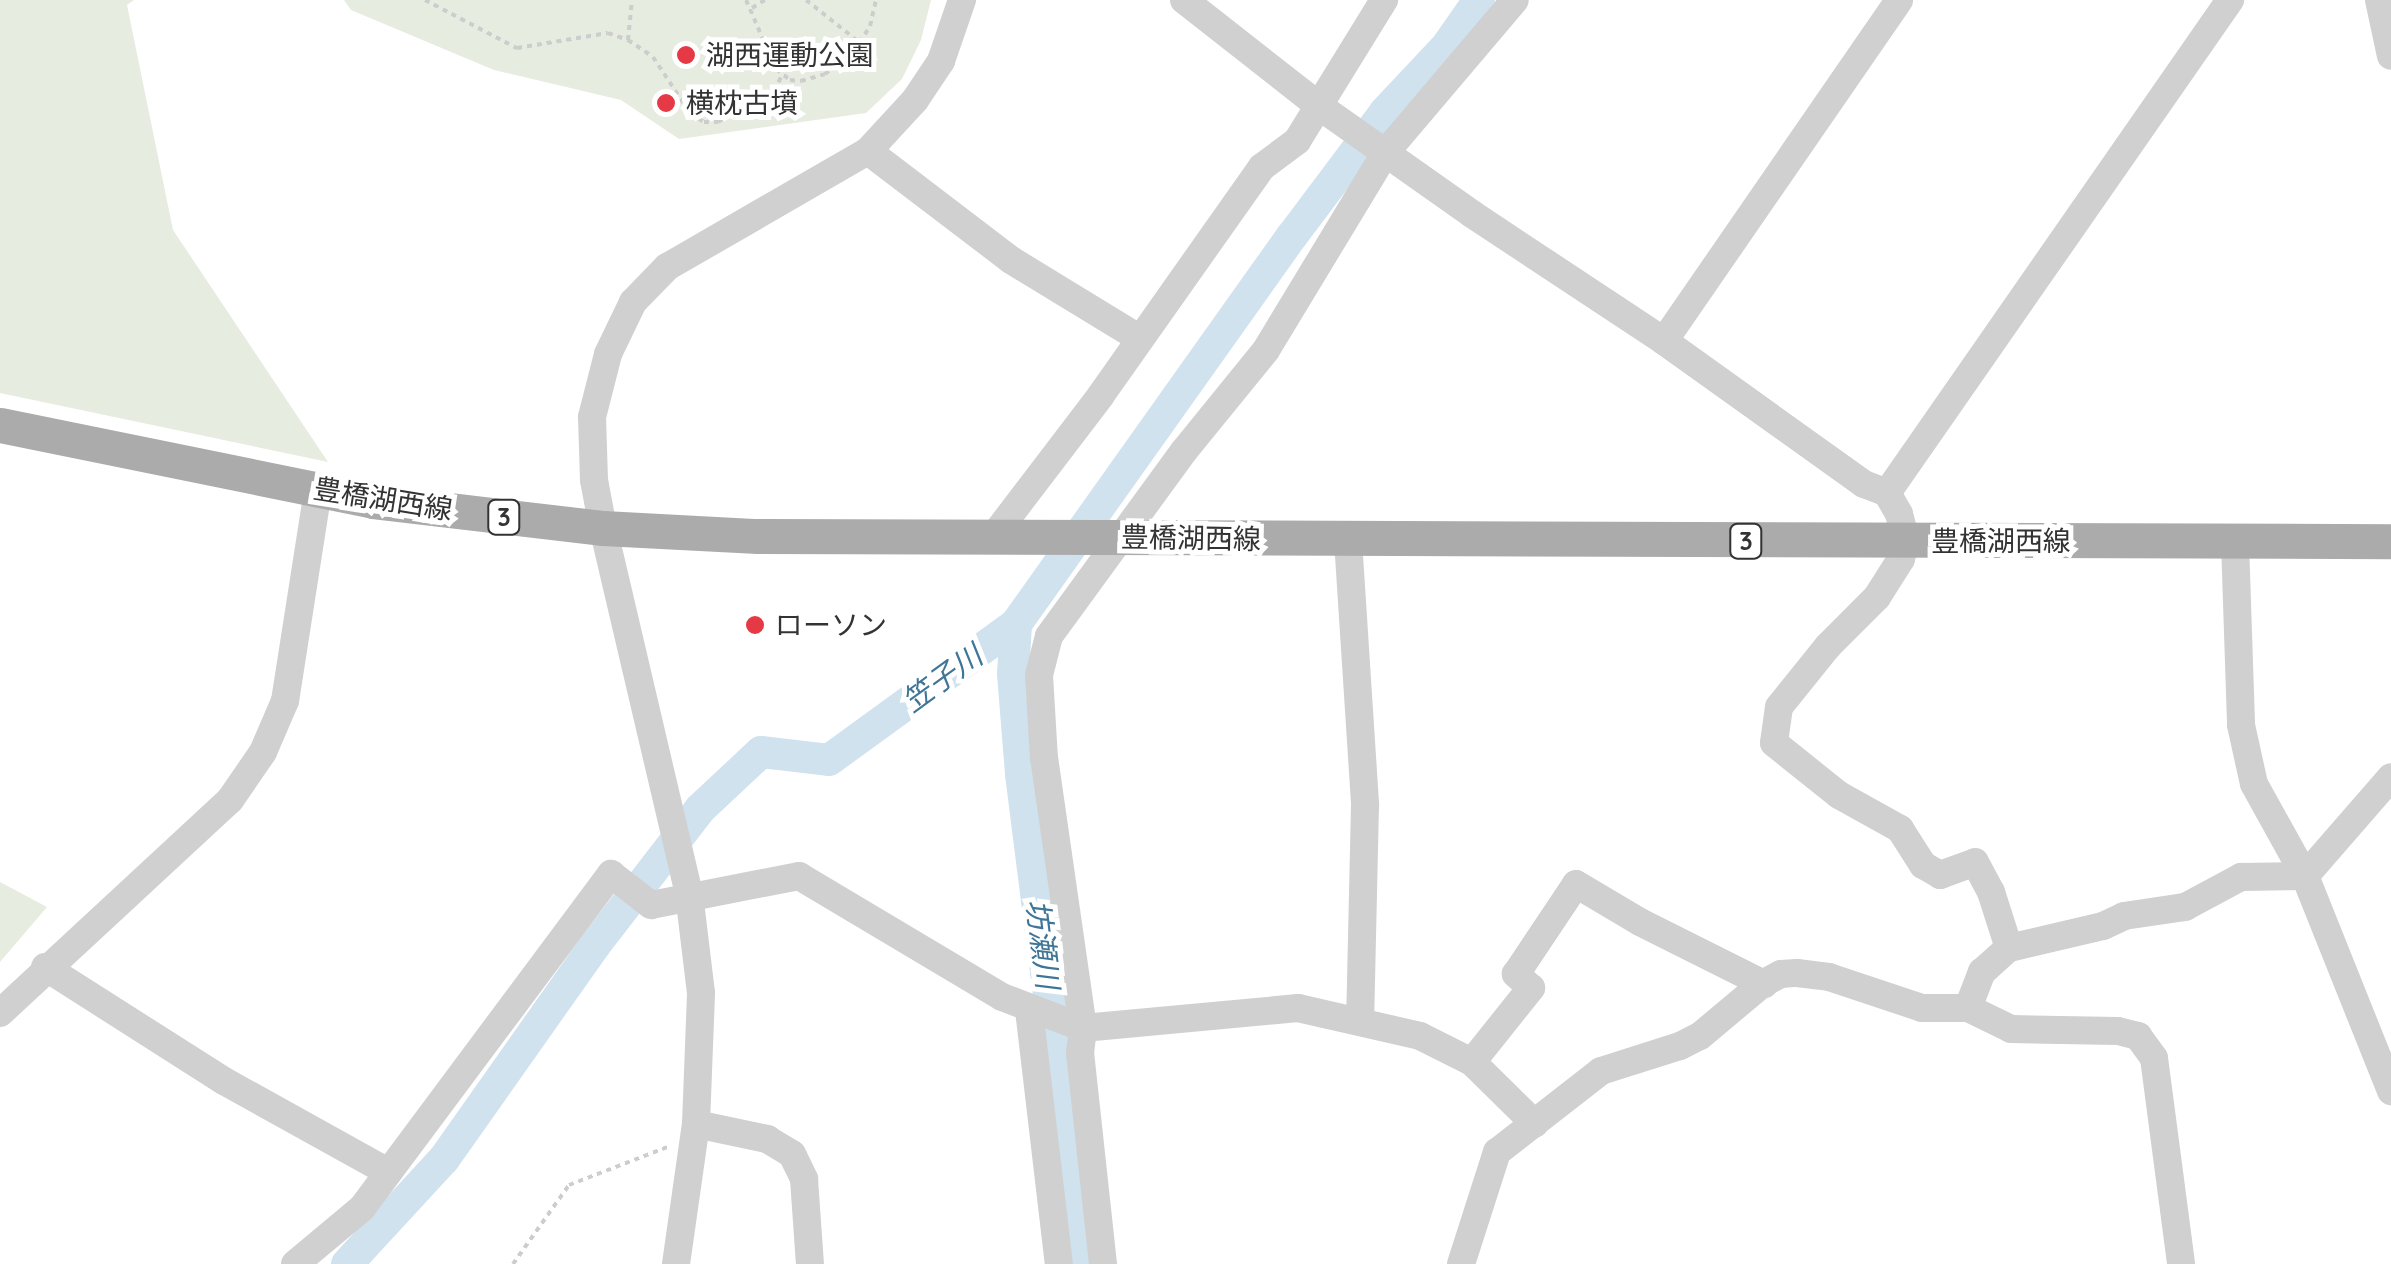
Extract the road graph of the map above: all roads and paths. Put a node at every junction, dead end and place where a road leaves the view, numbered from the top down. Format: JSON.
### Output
{"nodes":[{"id":1,"x":424,"y":0,"type":"edge"},
{"id":2,"x":632,"y":0,"type":"edge"},
{"id":3,"x":746,"y":0,"type":"edge"},
{"id":4,"x":765,"y":0,"type":"edge"},
{"id":5,"x":806,"y":0,"type":"edge"},
{"id":6,"x":876,"y":0,"type":"edge"},
{"id":7,"x":962,"y":0,"type":"edge"},
{"id":8,"x":1184,"y":0,"type":"edge"},
{"id":9,"x":1384,"y":0,"type":"edge"},
{"id":10,"x":1515,"y":0,"type":"edge"},
{"id":11,"x":1899,"y":0,"type":"edge"},
{"id":12,"x":2230,"y":0,"type":"edge"},
{"id":13,"x":2379,"y":0,"type":"edge"},
{"id":14,"x":752,"y":8,"type":"junction"},
{"id":15,"x":628,"y":40,"type":"junction"},
{"id":16,"x":860,"y":42,"type":"junction"},
{"id":17,"x":2391,"y":56,"type":"edge"},
{"id":18,"x":782,"y":75,"type":"junction"},
{"id":19,"x":1324,"y":109,"type":"junction"},
{"id":20,"x":868,"y":151,"type":"junction"},
{"id":21,"x":1386,"y":152,"type":"junction"},
{"id":22,"x":1139,"y":338,"type":"junction"},
{"id":23,"x":1664,"y":341,"type":"junction"},
{"id":24,"x":0,"y":425,"type":"edge"},
{"id":25,"x":318,"y":490,"type":"junction"},
{"id":26,"x":1886,"y":494,"type":"junction"},
{"id":27,"x":603,"y":528,"type":"junction"},
{"id":28,"x":1111,"y":536,"type":"junction"},
{"id":29,"x":1004,"y":537,"type":"junction"},
{"id":30,"x":1348,"y":540,"type":"junction"},
{"id":31,"x":1906,"y":541,"type":"junction"},
{"id":32,"x":2391,"y":541,"type":"edge"},
{"id":33,"x":2235,"y":542,"type":"junction"},
{"id":34,"x":2391,"y":777,"type":"edge"},
{"id":35,"x":2305,"y":876,"type":"junction"},
{"id":36,"x":689,"y":894,"type":"junction"},
{"id":37,"x":2009,"y":948,"type":"junction"},
{"id":38,"x":45,"y":967,"type":"junction"},
{"id":39,"x":1764,"y":984,"type":"junction"},
{"id":40,"x":1968,"y":1008,"type":"junction"},
{"id":41,"x":1033,"y":1011,"type":"junction"},
{"id":42,"x":0,"y":1013,"type":"edge"},
{"id":43,"x":1360,"y":1021,"type":"junction"},
{"id":44,"x":1077,"y":1026,"type":"junction"},
{"id":45,"x":1472,"y":1062,"type":"junction"},
{"id":46,"x":2391,"y":1092,"type":"edge"},
{"id":47,"x":1535,"y":1124,"type":"junction"},
{"id":48,"x":695,"y":1131,"type":"junction"},
{"id":49,"x":388,"y":1172,"type":"junction"},
{"id":50,"x":294,"y":1264,"type":"edge"},
{"id":51,"x":513,"y":1264,"type":"edge"},
{"id":52,"x":676,"y":1264,"type":"edge"},
{"id":53,"x":810,"y":1264,"type":"edge"},
{"id":54,"x":1059,"y":1264,"type":"edge"},
{"id":55,"x":1104,"y":1264,"type":"edge"},
{"id":56,"x":1461,"y":1264,"type":"edge"},
{"id":57,"x":2181,"y":1264,"type":"edge"}],
"edges":[{"from":1,"to":15,"type":"path"},
{"from":2,"to":15,"type":"path"},
{"from":3,"to":14,"type":"path"},
{"from":4,"to":14,"type":"path"},
{"from":5,"to":16,"type":"path"},
{"from":6,"to":16,"type":"path"},
{"from":7,"to":20,"type":"street"},
{"from":8,"to":19,"type":"street"},
{"from":9,"to":19,"type":"street"},
{"from":10,"to":21,"type":"street"},
{"from":11,"to":23,"type":"street"},
{"from":12,"to":26,"type":"street"},
{"from":13,"to":17,"type":"street"},
{"from":14,"to":18,"type":"path"},
{"from":15,"to":18,"type":"path"},
{"from":16,"to":18,"type":"path"},
{"from":19,"to":21,"type":"street"},
{"from":19,"to":22,"type":"street"},
{"from":20,"to":22,"type":"street"},
{"from":20,"to":27,"type":"street"},
{"from":21,"to":23,"type":"street"},
{"from":21,"to":28,"type":"street"},
{"from":22,"to":29,"type":"street"},
{"from":23,"to":26,"type":"street"},
{"from":24,"to":25,"type":"main road","name":"豊橋湖西線","number":"3"},
{"from":25,"to":27,"type":"main road","name":"豊橋湖西線","number":"3"},
{"from":25,"to":38,"type":"street"},
{"from":26,"to":31,"type":"street"},
{"from":27,"to":29,"type":"main road","name":"豊橋湖西線","number":"3"},
{"from":27,"to":36,"type":"street"},
{"from":28,"to":29,"type":"main road","name":"豊橋湖西線","number":"3"},
{"from":28,"to":30,"type":"main road","name":"豊橋湖西線","number":"3"},
{"from":28,"to":44,"type":"street"},
{"from":30,"to":31,"type":"main road","name":"豊橋湖西線","number":"3"},
{"from":30,"to":43,"type":"street"},
{"from":31,"to":33,"type":"main road","name":"豊橋湖西線","number":"3"},
{"from":31,"to":37,"type":"street"},
{"from":32,"to":33,"type":"main road","name":"豊橋湖西線","number":"3"},
{"from":33,"to":35,"type":"street"},
{"from":34,"to":35,"type":"street"},
{"from":35,"to":37,"type":"street"},
{"from":35,"to":46,"type":"street"},
{"from":36,"to":41,"type":"street"},
{"from":36,"to":48,"type":"street"},
{"from":36,"to":49,"type":"street"},
{"from":37,"to":40,"type":"street"},
{"from":38,"to":42,"type":"street"},
{"from":38,"to":49,"type":"street"},
{"from":39,"to":40,"type":"street"},
{"from":39,"to":45,"type":"street"},
{"from":39,"to":47,"type":"street"},
{"from":40,"to":57,"type":"street"},
{"from":41,"to":44,"type":"street"},
{"from":41,"to":54,"type":"street"},
{"from":43,"to":44,"type":"street"},
{"from":43,"to":45,"type":"street"},
{"from":44,"to":55,"type":"street"},
{"from":45,"to":47,"type":"street"},
{"from":47,"to":56,"type":"street"},
{"from":48,"to":51,"type":"path"},
{"from":48,"to":52,"type":"street"},
{"from":48,"to":53,"type":"street"},
{"from":49,"to":50,"type":"street"}]}
